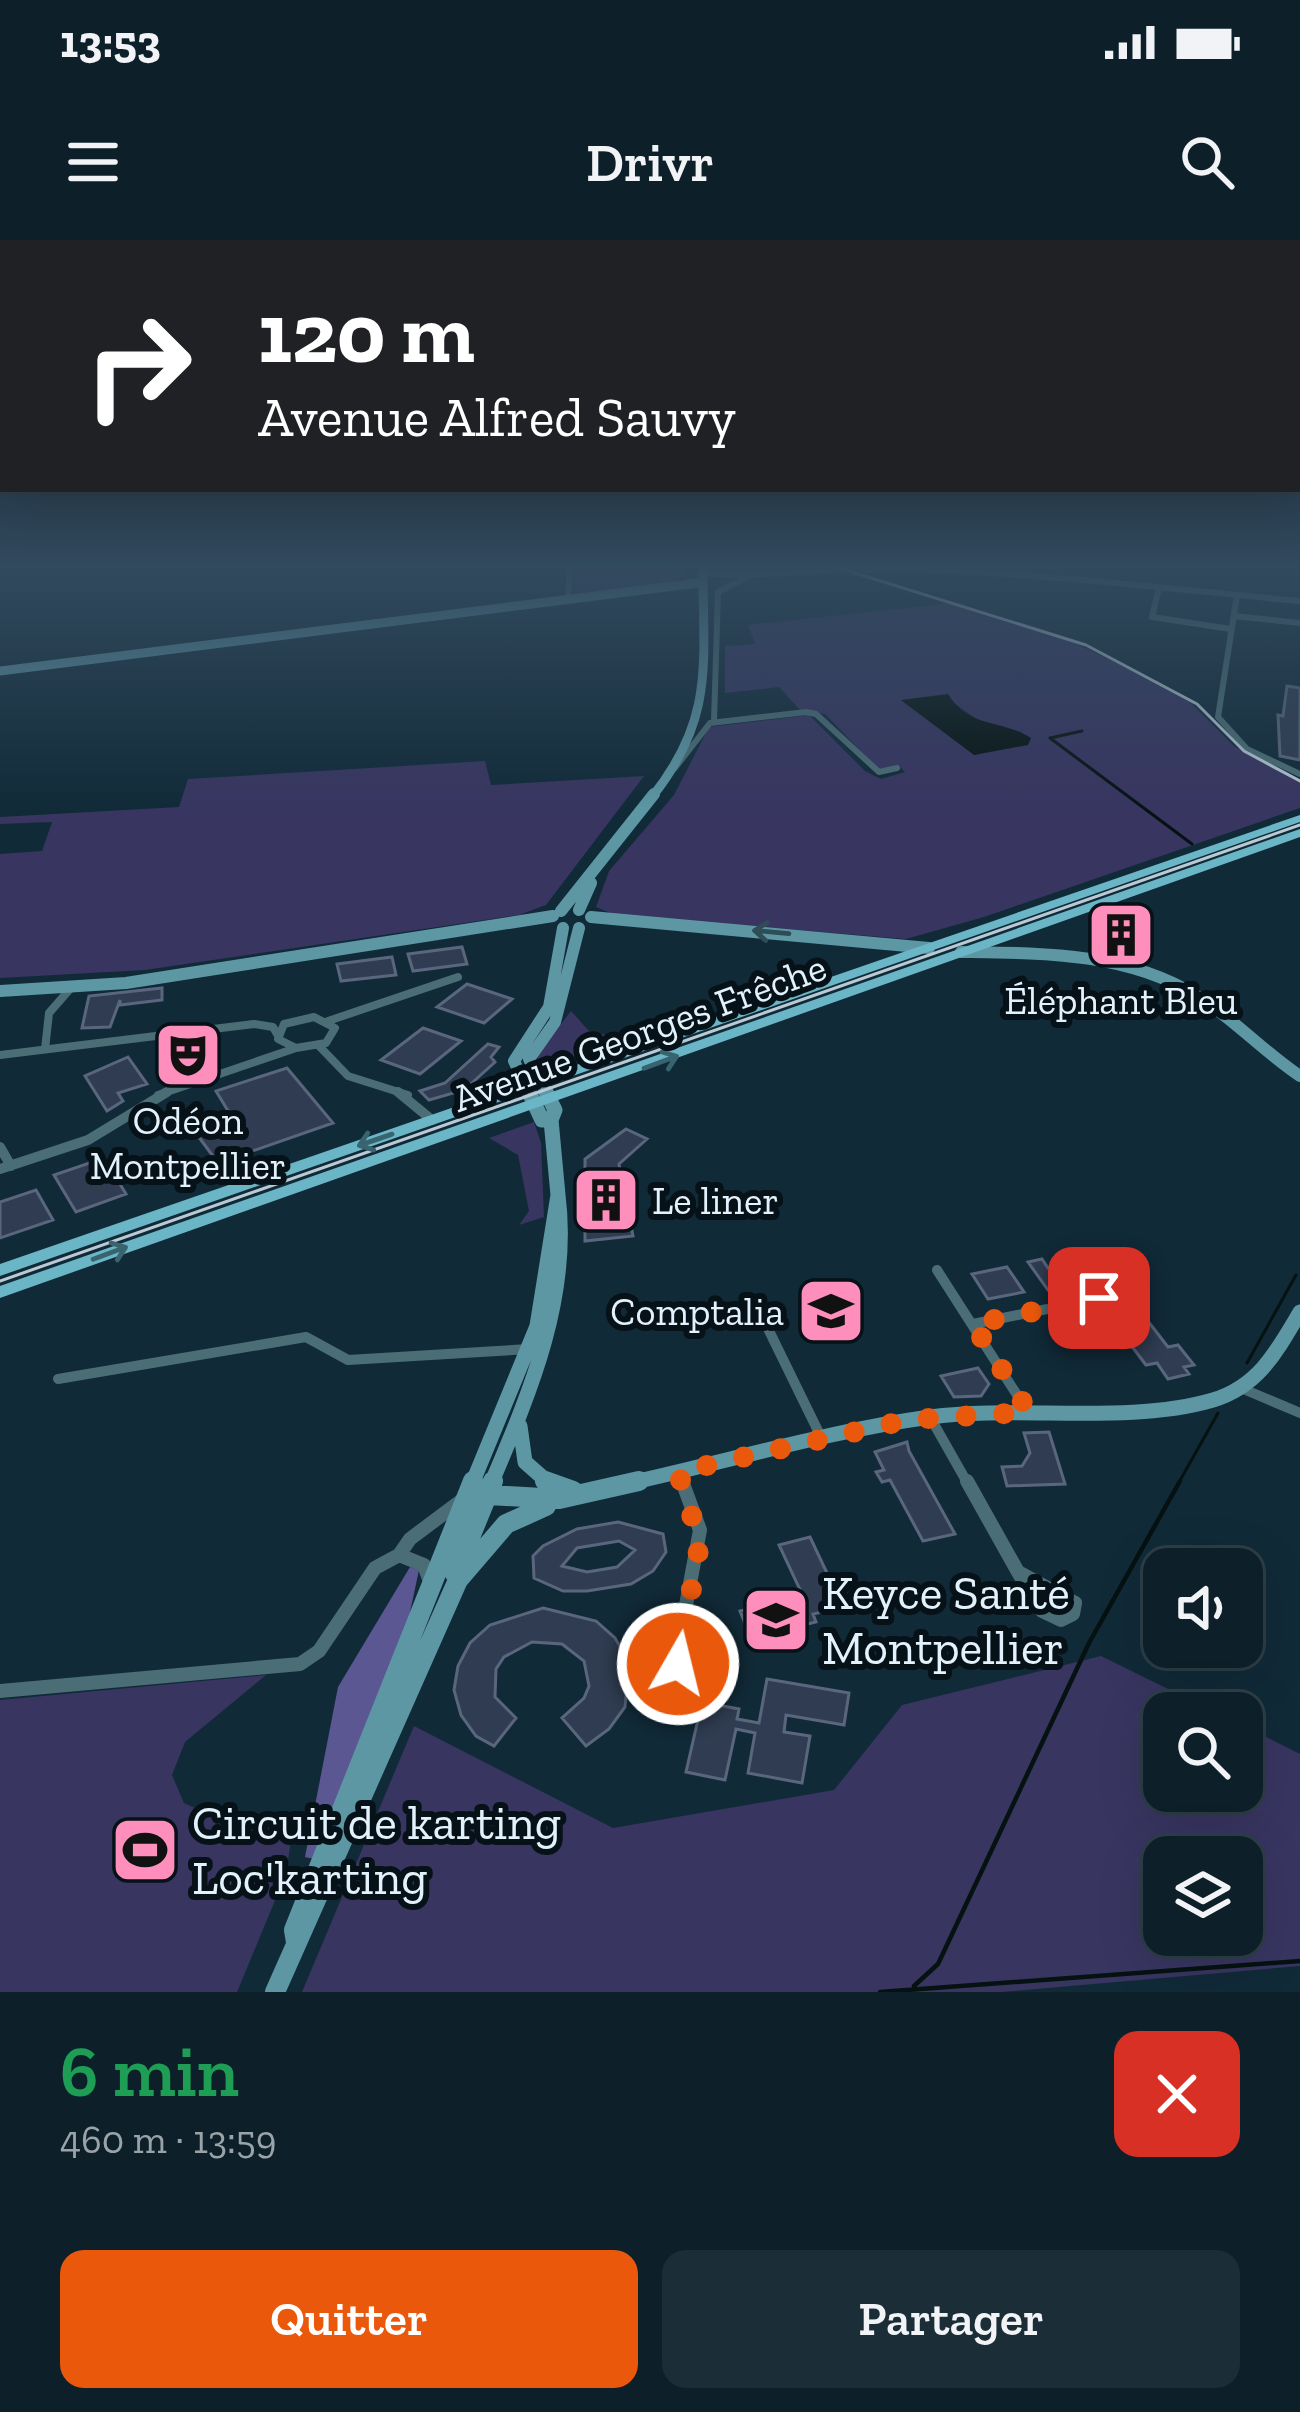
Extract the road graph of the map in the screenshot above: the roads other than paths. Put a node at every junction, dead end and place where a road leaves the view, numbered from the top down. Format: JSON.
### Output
{"nodes":[{"id":1,"x":185,"y":650,"type":"edge"},
{"id":2,"x":700,"y":650,"type":"edge"},
{"id":3,"x":718,"y":650,"type":"edge"},
{"id":4,"x":1229,"y":650,"type":"edge"},
{"id":5,"x":0,"y":671,"type":"edge"},
{"id":6,"x":718,"y":710,"type":"junction"},
{"id":7,"x":727,"y":719,"type":"junction"},
{"id":8,"x":714,"y":721,"type":"junction"},
{"id":9,"x":675,"y":768,"type":"junction"},
{"id":10,"x":897,"y":768,"type":"dead end"},
{"id":11,"x":1300,"y":774,"type":"edge"},
{"id":12,"x":1300,"y":818,"type":"edge"},
{"id":13,"x":1300,"y":833,"type":"edge"},
{"id":14,"x":613,"y":842,"type":"junction"},
{"id":15,"x":585,"y":914,"type":"junction"},
{"id":16,"x":558,"y":920,"type":"junction"},
{"id":17,"x":579,"y":928,"type":"junction"},
{"id":18,"x":1016,"y":933,"type":"junction"},
{"id":19,"x":961,"y":944,"type":"junction"},
{"id":20,"x":936,"y":945,"type":"junction"},
{"id":21,"x":977,"y":946,"type":"junction"},
{"id":22,"x":1041,"y":952,"type":"junction"},
{"id":23,"x":187,"y":971,"type":"junction"},
{"id":24,"x":458,"y":977,"type":"dead end"},
{"id":25,"x":121,"y":978,"type":"junction"},
{"id":26,"x":0,"y":988,"type":"edge"},
{"id":27,"x":40,"y":988,"type":"junction"},
{"id":28,"x":63,"y":989,"type":"junction"},
{"id":29,"x":49,"y":1013,"type":"junction"},
{"id":30,"x":328,"y":1021,"type":"junction"},
{"id":31,"x":277,"y":1034,"type":"junction"},
{"id":32,"x":319,"y":1046,"type":"junction"},
{"id":33,"x":296,"y":1048,"type":"junction"},
{"id":34,"x":45,"y":1049,"type":"junction"},
{"id":35,"x":0,"y":1055,"type":"edge"},
{"id":36,"x":1300,"y":1072,"type":"edge"},
{"id":37,"x":532,"y":1083,"type":"junction"},
{"id":38,"x":543,"y":1104,"type":"junction"},
{"id":39,"x":432,"y":1120,"type":"junction"},
{"id":40,"x":0,"y":1147,"type":"edge"},
{"id":41,"x":5,"y":1167,"type":"edge"},
{"id":42,"x":0,"y":1270,"type":"edge"},
{"id":43,"x":937,"y":1270,"type":"dead end"},
{"id":44,"x":0,"y":1292,"type":"edge"},
{"id":45,"x":1126,"y":1293,"type":"dead end"},
{"id":46,"x":756,"y":1304,"type":"dead end"},
{"id":47,"x":1300,"y":1312,"type":"edge"},
{"id":48,"x":973,"y":1324,"type":"junction"},
{"id":49,"x":535,"y":1348,"type":"junction"},
{"id":50,"x":58,"y":1379,"type":"dead end"},
{"id":51,"x":1241,"y":1388,"type":"junction"},
{"id":52,"x":1029,"y":1412,"type":"junction"},
{"id":53,"x":1300,"y":1413,"type":"edge"},
{"id":54,"x":930,"y":1417,"type":"junction"},
{"id":55,"x":823,"y":1439,"type":"junction"},
{"id":56,"x":678,"y":1472,"type":"junction"},
{"id":57,"x":584,"y":1492,"type":"junction"},
{"id":58,"x":478,"y":1495,"type":"junction"},
{"id":59,"x":399,"y":1555,"type":"junction"},
{"id":60,"x":1018,"y":1572,"type":"junction"},
{"id":61,"x":429,"y":1621,"type":"junction"},
{"id":62,"x":686,"y":1646,"type":"dead end"},
{"id":63,"x":0,"y":1691,"type":"edge"},
{"id":64,"x":275,"y":1992,"type":"edge"}],
"edges":[{"from":1,"to":5,"type":"street"},
{"from":2,"to":9,"type":"street"},
{"from":3,"to":6,"type":"street"},
{"from":4,"to":11,"type":"street"},
{"from":6,"to":7,"type":"street"},
{"from":6,"to":8,"type":"street"},
{"from":7,"to":8,"type":"street"},
{"from":7,"to":10,"type":"street"},
{"from":8,"to":9,"type":"street"},
{"from":9,"to":14,"type":"street"},
{"from":12,"to":19,"type":"main road","name":"Avenue Georges Frêche"},
{"from":13,"to":18,"type":"main road","name":"Avenue Georges Frêche"},
{"from":14,"to":15,"type":"street"},
{"from":14,"to":16,"type":"street"},
{"from":15,"to":16,"type":"street"},
{"from":15,"to":17,"type":"street"},
{"from":20,"to":15,"type":"street","one_way":true},
{"from":16,"to":17,"type":"street"},
{"from":16,"to":23,"type":"street"},
{"from":16,"to":37,"type":"street"},
{"from":17,"to":37,"type":"street"},
{"from":18,"to":21,"type":"main road","name":"Avenue Georges Frêche"},
{"from":18,"to":22,"type":"street"},
{"from":19,"to":20,"type":"main road"},
{"from":19,"to":21,"type":"main road","name":"Avenue Georges Frêche"},
{"from":19,"to":36,"type":"street"},
{"from":38,"to":19,"type":"main road","name":"Avenue Georges Frêche","one_way":true},
{"from":20,"to":37,"type":"main road","name":"Avenue Georges Frêche"},
{"from":21,"to":22,"type":"street"},
{"from":22,"to":36,"type":"street"},
{"from":23,"to":25,"type":"street"},
{"from":23,"to":28,"type":"street"},
{"from":24,"to":30,"type":"street"},
{"from":25,"to":27,"type":"street"},
{"from":25,"to":28,"type":"street"},
{"from":26,"to":27,"type":"street"},
{"from":27,"to":28,"type":"street"},
{"from":27,"to":29,"type":"street"},
{"from":28,"to":29,"type":"street"},
{"from":29,"to":34,"type":"street"},
{"from":30,"to":31,"type":"street"},
{"from":30,"to":32,"type":"street"},
{"from":31,"to":33,"type":"street"},
{"from":31,"to":34,"type":"street"},
{"from":32,"to":33,"type":"street"},
{"from":32,"to":39,"type":"street"},
{"from":33,"to":41,"type":"street"},
{"from":34,"to":35,"type":"street"},
{"from":37,"to":38,"type":"street"},
{"from":37,"to":39,"type":"main road","name":"Avenue Georges Frêche"},
{"from":44,"to":38,"type":"main road","name":"Avenue Georges Frêche","one_way":true},
{"from":38,"to":49,"type":"street"},
{"from":39,"to":42,"type":"main road","name":"Avenue Georges Frêche","one_way":true},
{"from":40,"to":41,"type":"street"},
{"from":43,"to":48,"type":"street"},
{"from":45,"to":48,"type":"street"},
{"from":46,"to":55,"type":"street"},
{"from":47,"to":51,"type":"street"},
{"from":48,"to":52,"type":"street"},
{"from":49,"to":50,"type":"street"},
{"from":49,"to":57,"type":"street"},
{"from":49,"to":58,"type":"street"},
{"from":49,"to":58,"type":"street"},
{"from":51,"to":52,"type":"street"},
{"from":51,"to":53,"type":"street"},
{"from":52,"to":54,"type":"street"},
{"from":54,"to":55,"type":"street"},
{"from":54,"to":60,"type":"street"},
{"from":55,"to":56,"type":"street"},
{"from":56,"to":57,"type":"street"},
{"from":56,"to":62,"type":"street"},
{"from":57,"to":58,"type":"street"},
{"from":57,"to":61,"type":"street"},
{"from":58,"to":59,"type":"street"},
{"from":58,"to":61,"type":"street"},
{"from":58,"to":61,"type":"street"},
{"from":59,"to":61,"type":"street"},
{"from":59,"to":63,"type":"street"},
{"from":60,"to":60,"type":"street"},
{"from":61,"to":64,"type":"street"}]}
